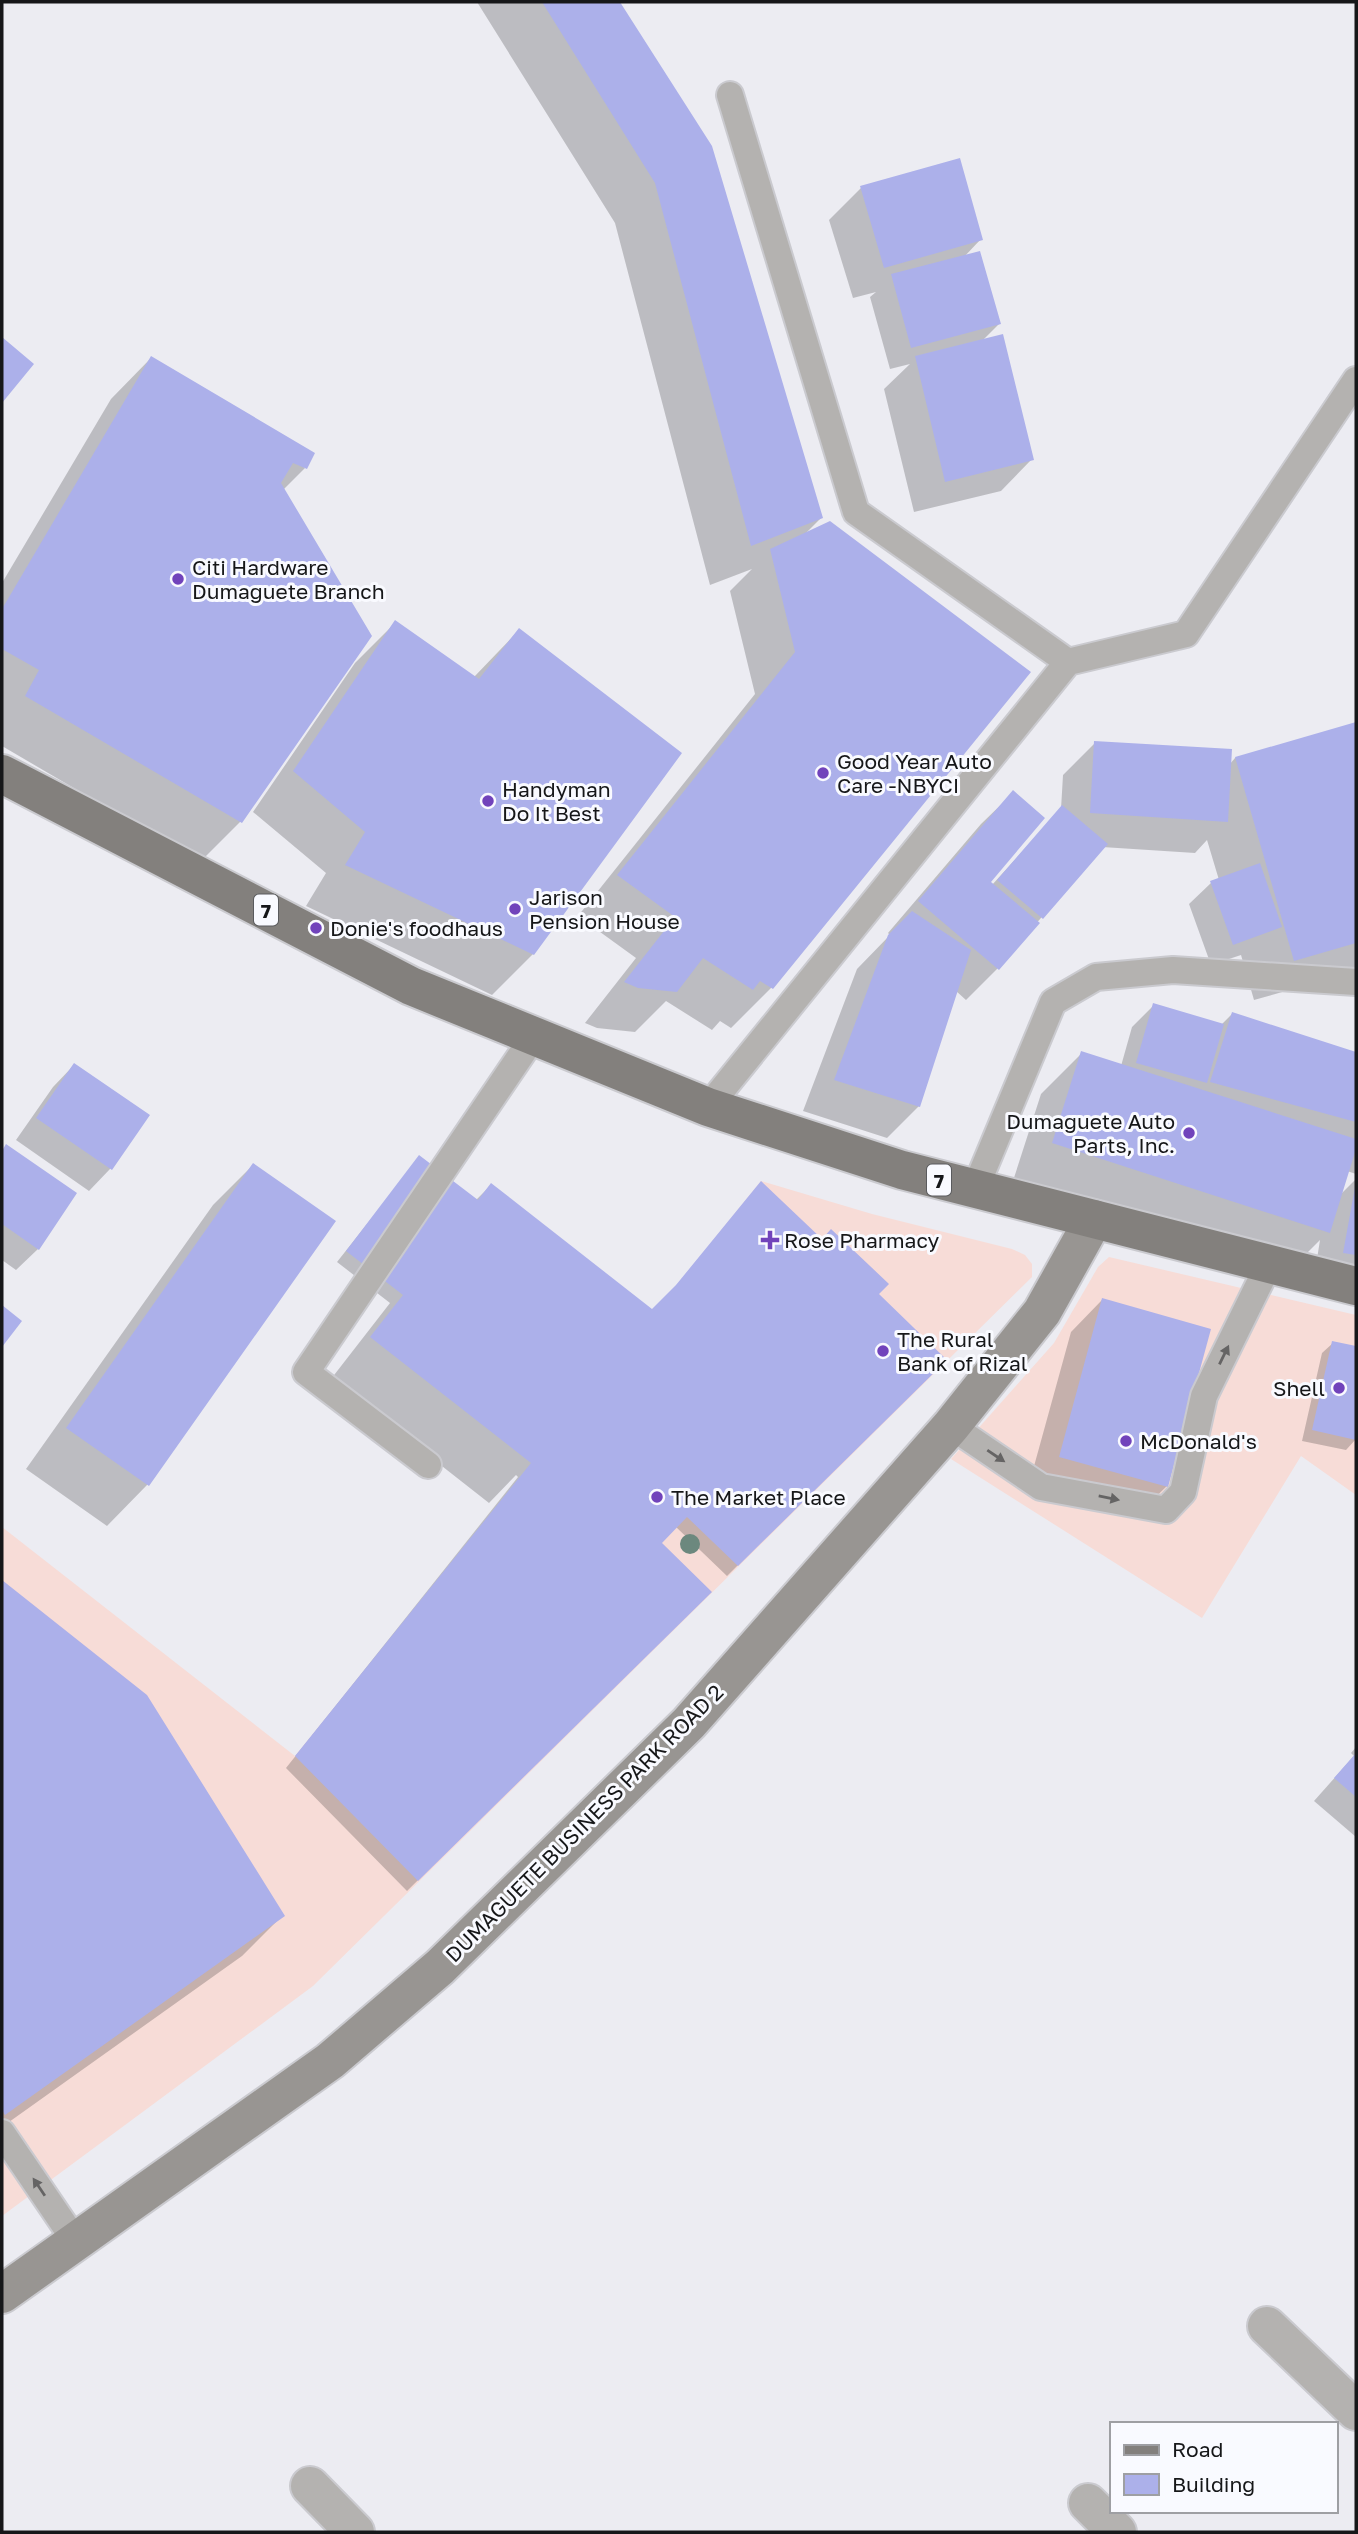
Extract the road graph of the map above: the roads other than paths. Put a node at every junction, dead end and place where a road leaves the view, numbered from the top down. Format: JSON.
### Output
{"nodes":[{"id":1,"x":730,"y":95,"type":"dead end"},
{"id":2,"x":1356,"y":380,"type":"edge"},
{"id":3,"x":1068,"y":662,"type":"junction"},
{"id":4,"x":2,"y":774,"type":"edge"},
{"id":5,"x":1356,"y":982,"type":"edge"},
{"id":6,"x":534,"y":1036,"type":"junction"},
{"id":7,"x":708,"y":1107,"type":"junction"},
{"id":8,"x":975,"y":1189,"type":"junction"},
{"id":9,"x":1094,"y":1219,"type":"junction"},
{"id":10,"x":1269,"y":1264,"type":"junction"},
{"id":11,"x":1356,"y":1286,"type":"edge"},
{"id":12,"x":951,"y":1426,"type":"junction"},
{"id":13,"x":428,"y":1465,"type":"dead end"},
{"id":14,"x":2,"y":2133,"type":"edge"},
{"id":15,"x":76,"y":2242,"type":"junction"},
{"id":16,"x":2,"y":2294,"type":"edge"},
{"id":17,"x":1267,"y":2326,"type":"dead end"},
{"id":18,"x":1356,"y":2411,"type":"edge"},
{"id":19,"x":310,"y":2486,"type":"dead end"},
{"id":20,"x":1088,"y":2503,"type":"dead end"},
{"id":21,"x":355,"y":2532,"type":"edge"},
{"id":22,"x":1117,"y":2532,"type":"edge"}],
"edges":[{"from":1,"to":3,"type":"lane"},
{"from":2,"to":3,"type":"lane"},
{"from":3,"to":7,"type":"lane"},
{"from":4,"to":6,"type":"main road","number":"7"},
{"from":5,"to":8,"type":"lane"},
{"from":6,"to":7,"type":"main road","number":"7"},
{"from":6,"to":13,"type":"lane"},
{"from":7,"to":8,"type":"main road","number":"7"},
{"from":8,"to":9,"type":"main road","number":"7"},
{"from":9,"to":10,"type":"main road","number":"7"},
{"from":9,"to":12,"type":"street","name":"DUMAGUETE BUSINESS PARK ROAD 2"},
{"from":10,"to":11,"type":"main road","number":"7"},
{"from":12,"to":10,"type":"lane","one_way":true},
{"from":12,"to":15,"type":"street","name":"DUMAGUETE BUSINESS PARK ROAD 2"},
{"from":15,"to":14,"type":"lane","one_way":true},
{"from":15,"to":16,"type":"street","name":"DUMAGUETE BUSINESS PARK ROAD 2"},
{"from":17,"to":18,"type":"street"},
{"from":19,"to":21,"type":"street"},
{"from":20,"to":22,"type":"street"}]}
